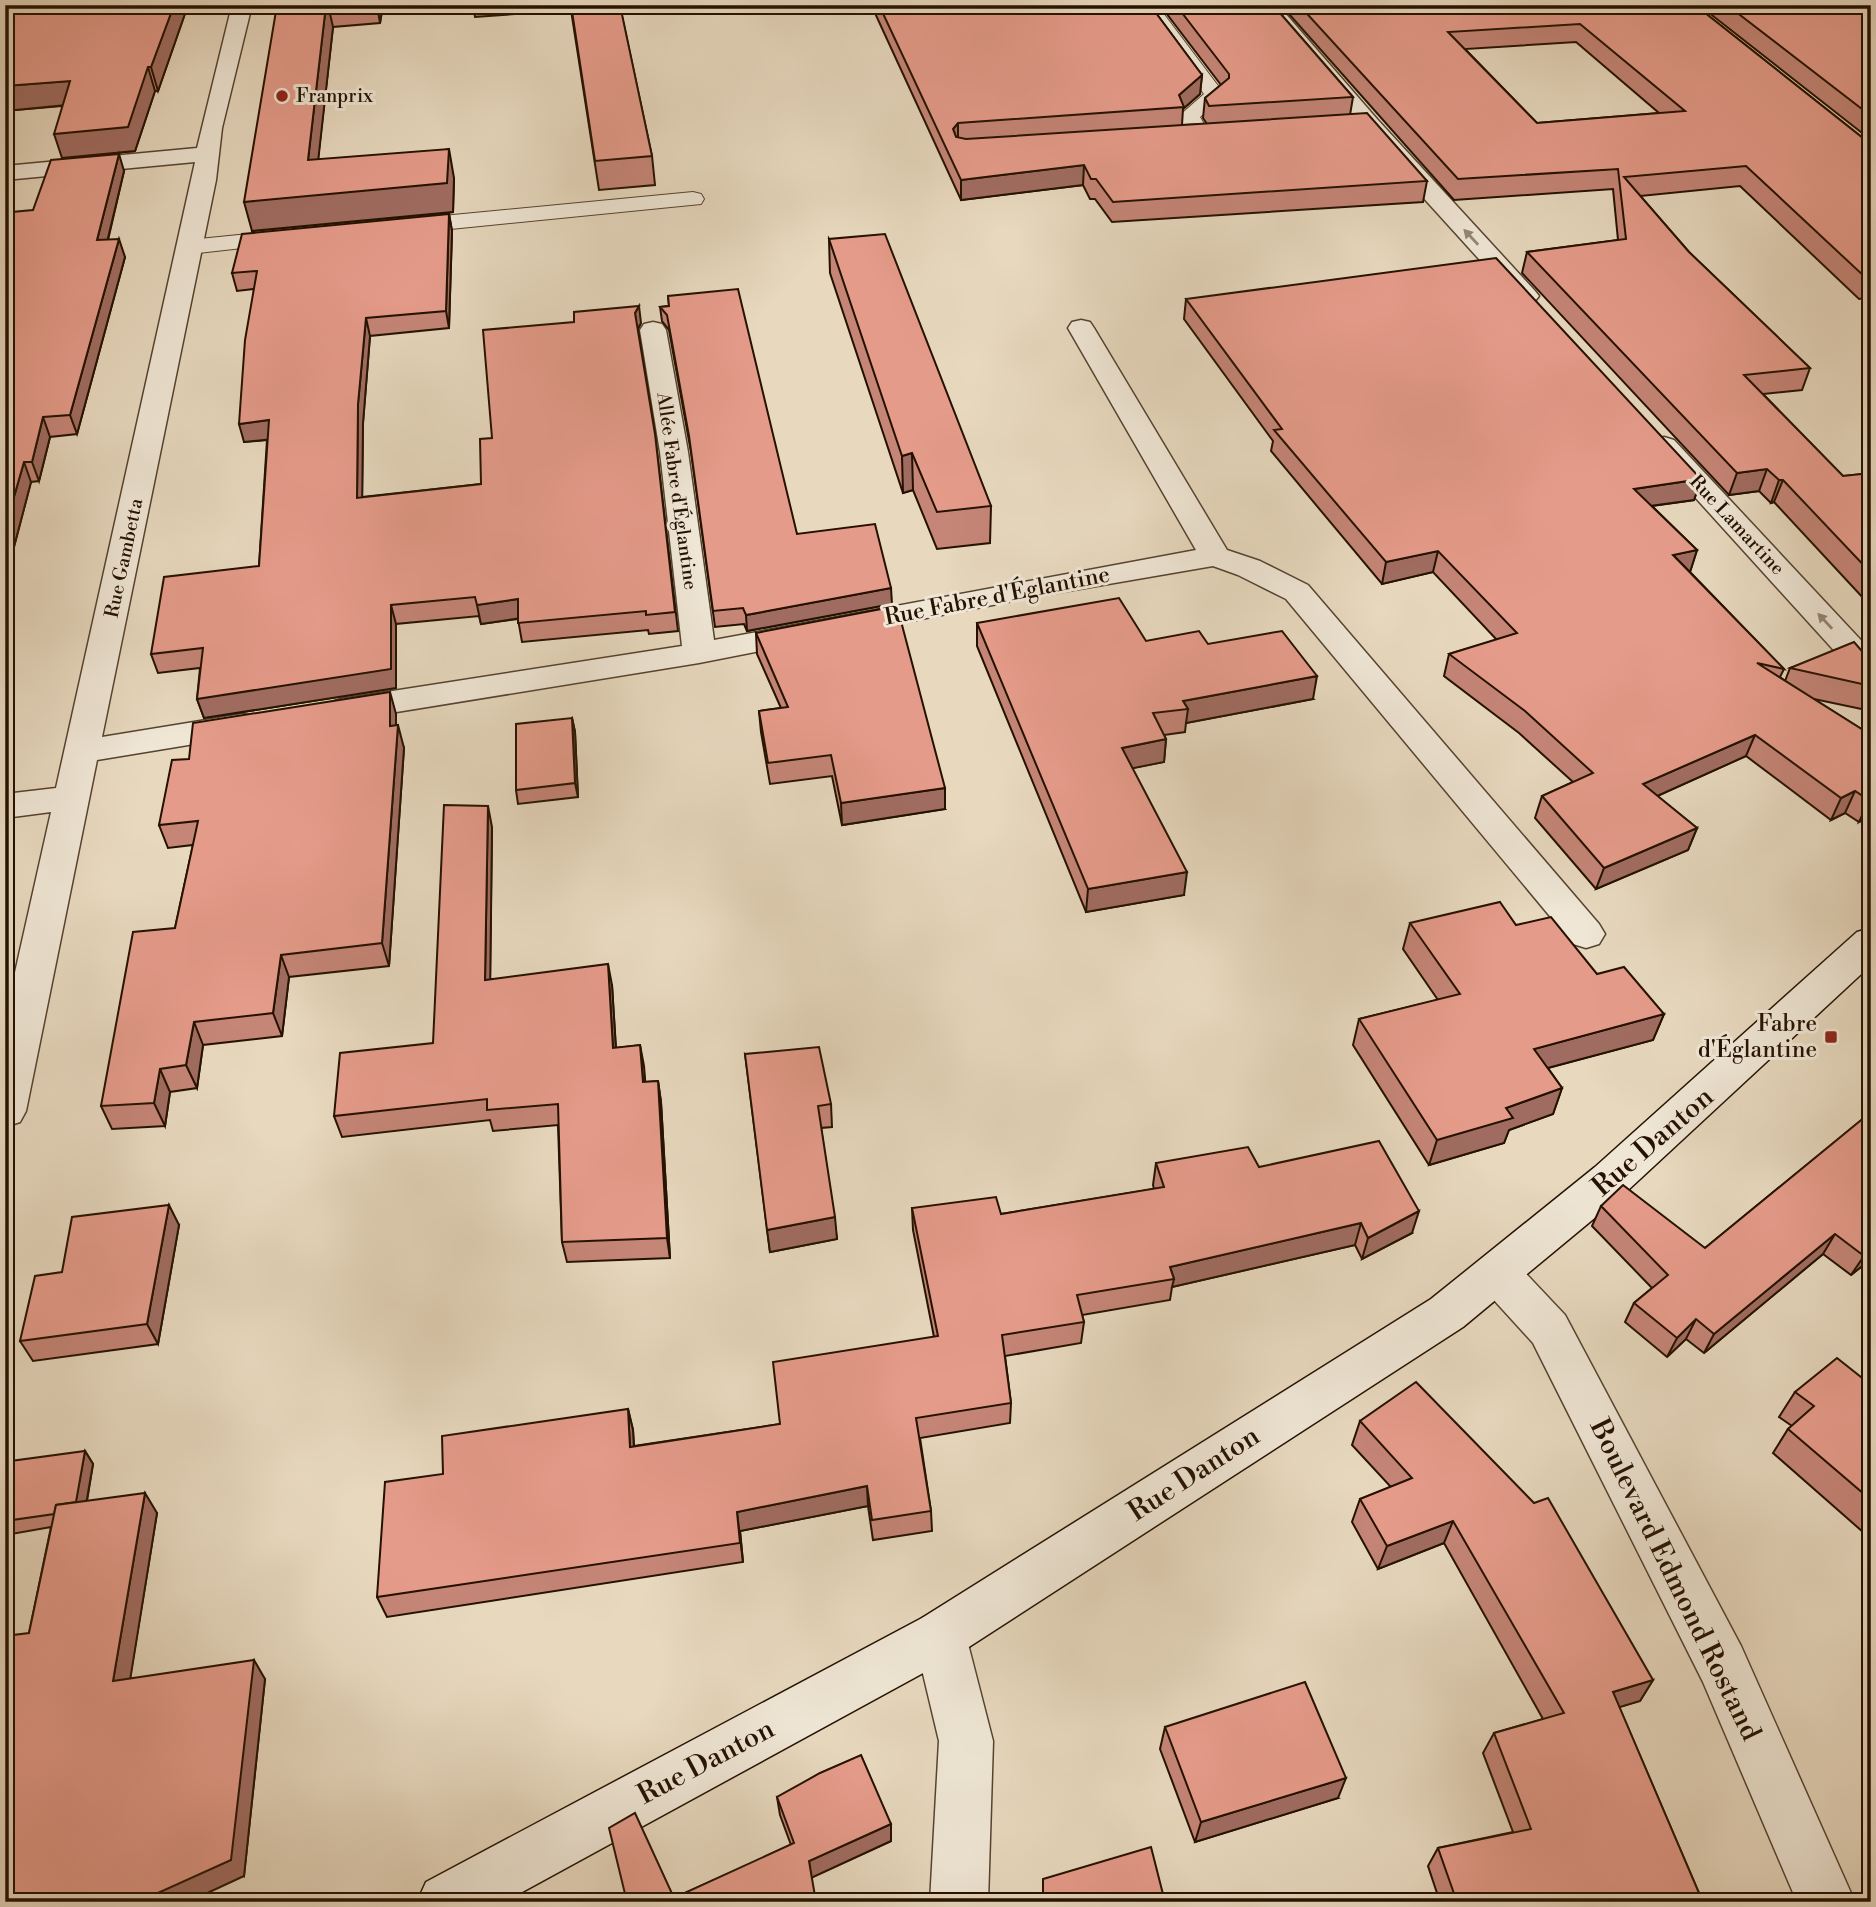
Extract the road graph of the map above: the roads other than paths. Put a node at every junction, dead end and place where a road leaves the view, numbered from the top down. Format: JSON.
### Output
{"nodes":[{"id":1,"x":242,"y":5,"type":"edge"},
{"id":2,"x":1147,"y":5,"type":"edge"},
{"id":3,"x":1267,"y":5,"type":"edge"},
{"id":4,"x":1227,"y":134,"type":"edge"},
{"id":5,"x":1200,"y":136,"type":"junction"},
{"id":6,"x":1173,"y":138,"type":"edge"},
{"id":7,"x":209,"y":154,"type":"junction"},
{"id":8,"x":5,"y":173,"type":"edge"},
{"id":9,"x":693,"y":199,"type":"dead end"},
{"id":10,"x":376,"y":229,"type":"edge"},
{"id":11,"x":310,"y":235,"type":"edge"},
{"id":12,"x":190,"y":247,"type":"junction"},
{"id":13,"x":1541,"y":312,"type":"edge"},
{"id":14,"x":1081,"y":328,"type":"dead end"},
{"id":15,"x":653,"y":330,"type":"dead end"},
{"id":16,"x":1644,"y":425,"type":"edge"},
{"id":17,"x":1215,"y":556,"type":"junction"},
{"id":18,"x":699,"y":653,"type":"junction"},
{"id":19,"x":1871,"y":671,"type":"edge"},
{"id":20,"x":316,"y":714,"type":"edge"},
{"id":21,"x":275,"y":720,"type":"edge"},
{"id":22,"x":83,"y":751,"type":"junction"},
{"id":23,"x":73,"y":797,"type":"junction"},
{"id":24,"x":5,"y":806,"type":"edge"},
{"id":25,"x":1586,"y":934,"type":"dead end"},
{"id":26,"x":1871,"y":942,"type":"edge"},
{"id":27,"x":5,"y":1111,"type":"edge"},
{"id":28,"x":1498,"y":1274,"type":"junction"},
{"id":29,"x":940,"y":1636,"type":"junction"},
{"id":30,"x":446,"y":1902,"type":"edge"},
{"id":31,"x":959,"y":1902,"type":"edge"},
{"id":32,"x":1826,"y":1902,"type":"edge"}],
"edges":[{"from":1,"to":7,"type":"street","name":"Rue Gambetta"},
{"from":2,"to":5,"type":"lane"},
{"from":13,"to":3,"type":"street","one_way":true},
{"from":4,"to":5,"type":"lane"},
{"from":5,"to":6,"type":"lane"},
{"from":7,"to":8,"type":"street"},
{"from":7,"to":12,"type":"street","name":"Rue Gambetta"},
{"from":9,"to":10,"type":"lane"},
{"from":11,"to":12,"type":"lane"},
{"from":12,"to":22,"type":"street","name":"Rue Gambetta"},
{"from":14,"to":17,"type":"street"},
{"from":15,"to":18,"type":"street","name":"Allée Fabre d'Églantine"},
{"from":19,"to":16,"type":"street","name":"Rue Lamartine","one_way":true},
{"from":17,"to":18,"type":"street","name":"Rue Fabre d'Églantine"},
{"from":17,"to":25,"type":"street","name":"Rue Fabre d'Églantine"},
{"from":18,"to":20,"type":"street","name":"Rue Fabre d'Églantine"},
{"from":21,"to":22,"type":"street"},
{"from":22,"to":23,"type":"street","name":"Rue Gambetta"},
{"from":23,"to":24,"type":"street"},
{"from":23,"to":27,"type":"street","name":"Rue Gambetta"},
{"from":26,"to":28,"type":"street","name":"Rue Danton"},
{"from":28,"to":29,"type":"street","name":"Rue Danton"},
{"from":28,"to":32,"type":"street","name":"Boulevard Edmond Rostand"},
{"from":29,"to":30,"type":"street","name":"Rue Danton"},
{"from":29,"to":31,"type":"street"}]}
